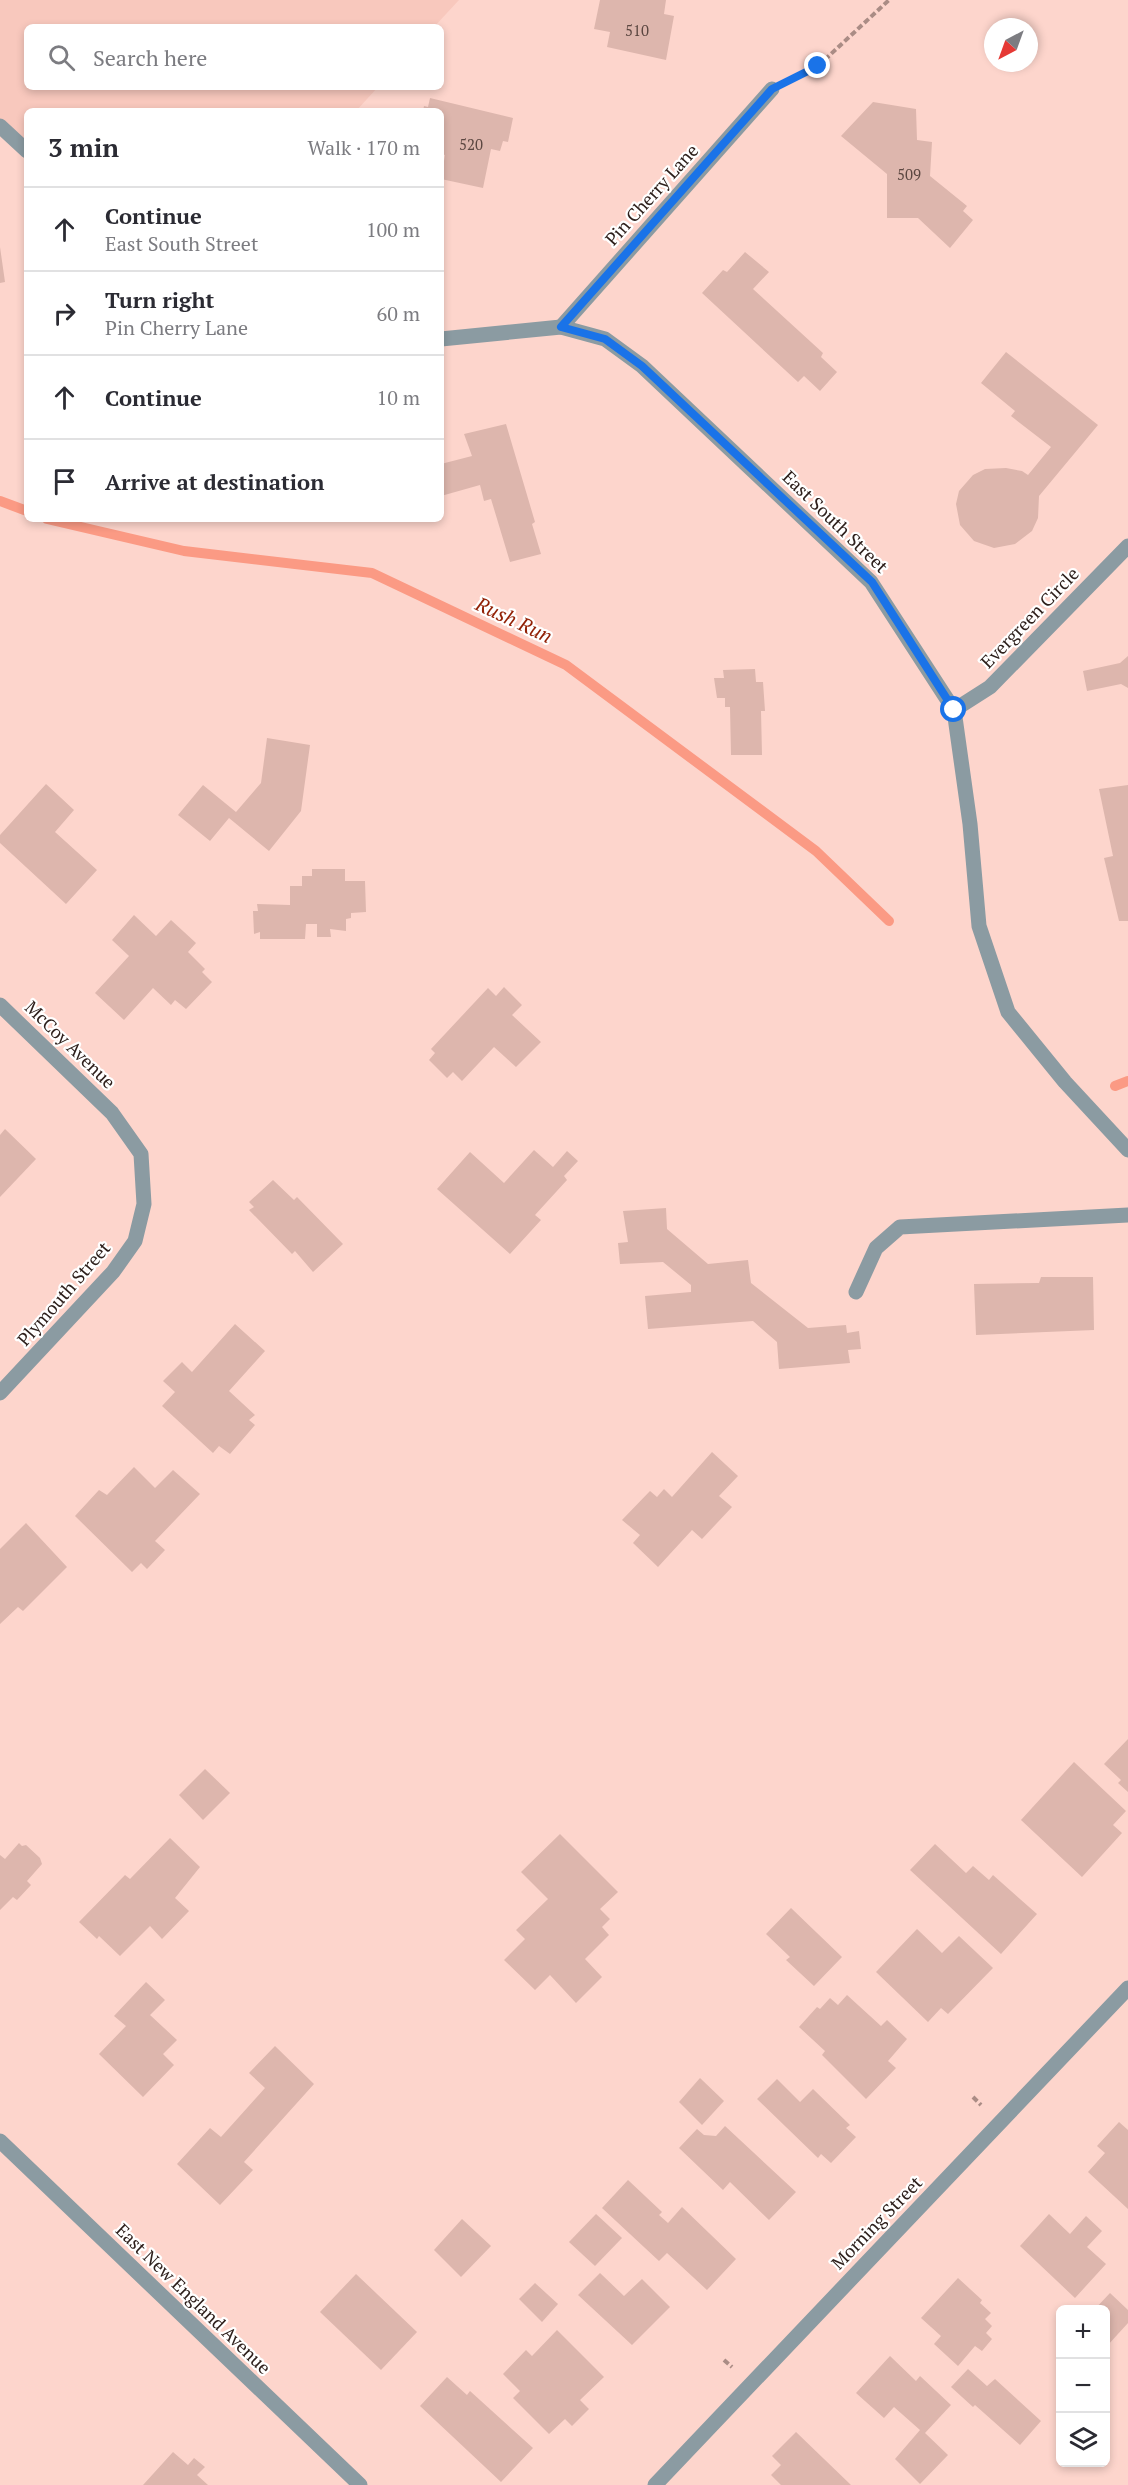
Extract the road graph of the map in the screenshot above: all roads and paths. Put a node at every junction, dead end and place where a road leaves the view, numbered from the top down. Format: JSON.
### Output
{"nodes":[{"id":1,"x":889,"y":0,"type":"edge"},
{"id":2,"x":772,"y":89,"type":"joint"},
{"id":3,"x":0,"y":126,"type":"edge"},
{"id":4,"x":24,"y":148,"type":"edge"},
{"id":5,"x":561,"y":327,"type":"junction"},
{"id":6,"x":444,"y":339,"type":"edge"},
{"id":7,"x":1128,"y":546,"type":"edge"},
{"id":8,"x":954,"y":710,"type":"junction"},
{"id":9,"x":0,"y":1005,"type":"edge"},
{"id":10,"x":112,"y":1113,"type":"joint"},
{"id":11,"x":1128,"y":1150,"type":"edge"},
{"id":12,"x":1128,"y":1215,"type":"edge"},
{"id":13,"x":856,"y":1292,"type":"dead end"},
{"id":14,"x":0,"y":1393,"type":"edge"},
{"id":15,"x":1128,"y":1988,"type":"edge"},
{"id":16,"x":0,"y":2141,"type":"edge"},
{"id":17,"x":360,"y":2485,"type":"edge"},
{"id":18,"x":655,"y":2485,"type":"edge"}],
"edges":[{"from":1,"to":2,"type":"path"},
{"from":2,"to":5,"type":"street","name":"Pin Cherry Lane"},
{"from":3,"to":4,"type":"street"},
{"from":5,"to":6,"type":"street","name":"East South Street"},
{"from":5,"to":8,"type":"street","name":"East South Street"},
{"from":7,"to":8,"type":"street","name":"Evergreen Circle"},
{"from":8,"to":11,"type":"street","name":"East South Street"},
{"from":9,"to":10,"type":"street","name":"McCoy Avenue"},
{"from":10,"to":14,"type":"street","name":"Plymouth Street"},
{"from":12,"to":13,"type":"street"},
{"from":15,"to":18,"type":"street","name":"Morning Street"},
{"from":16,"to":17,"type":"street","name":"East New England Avenue"}]}
